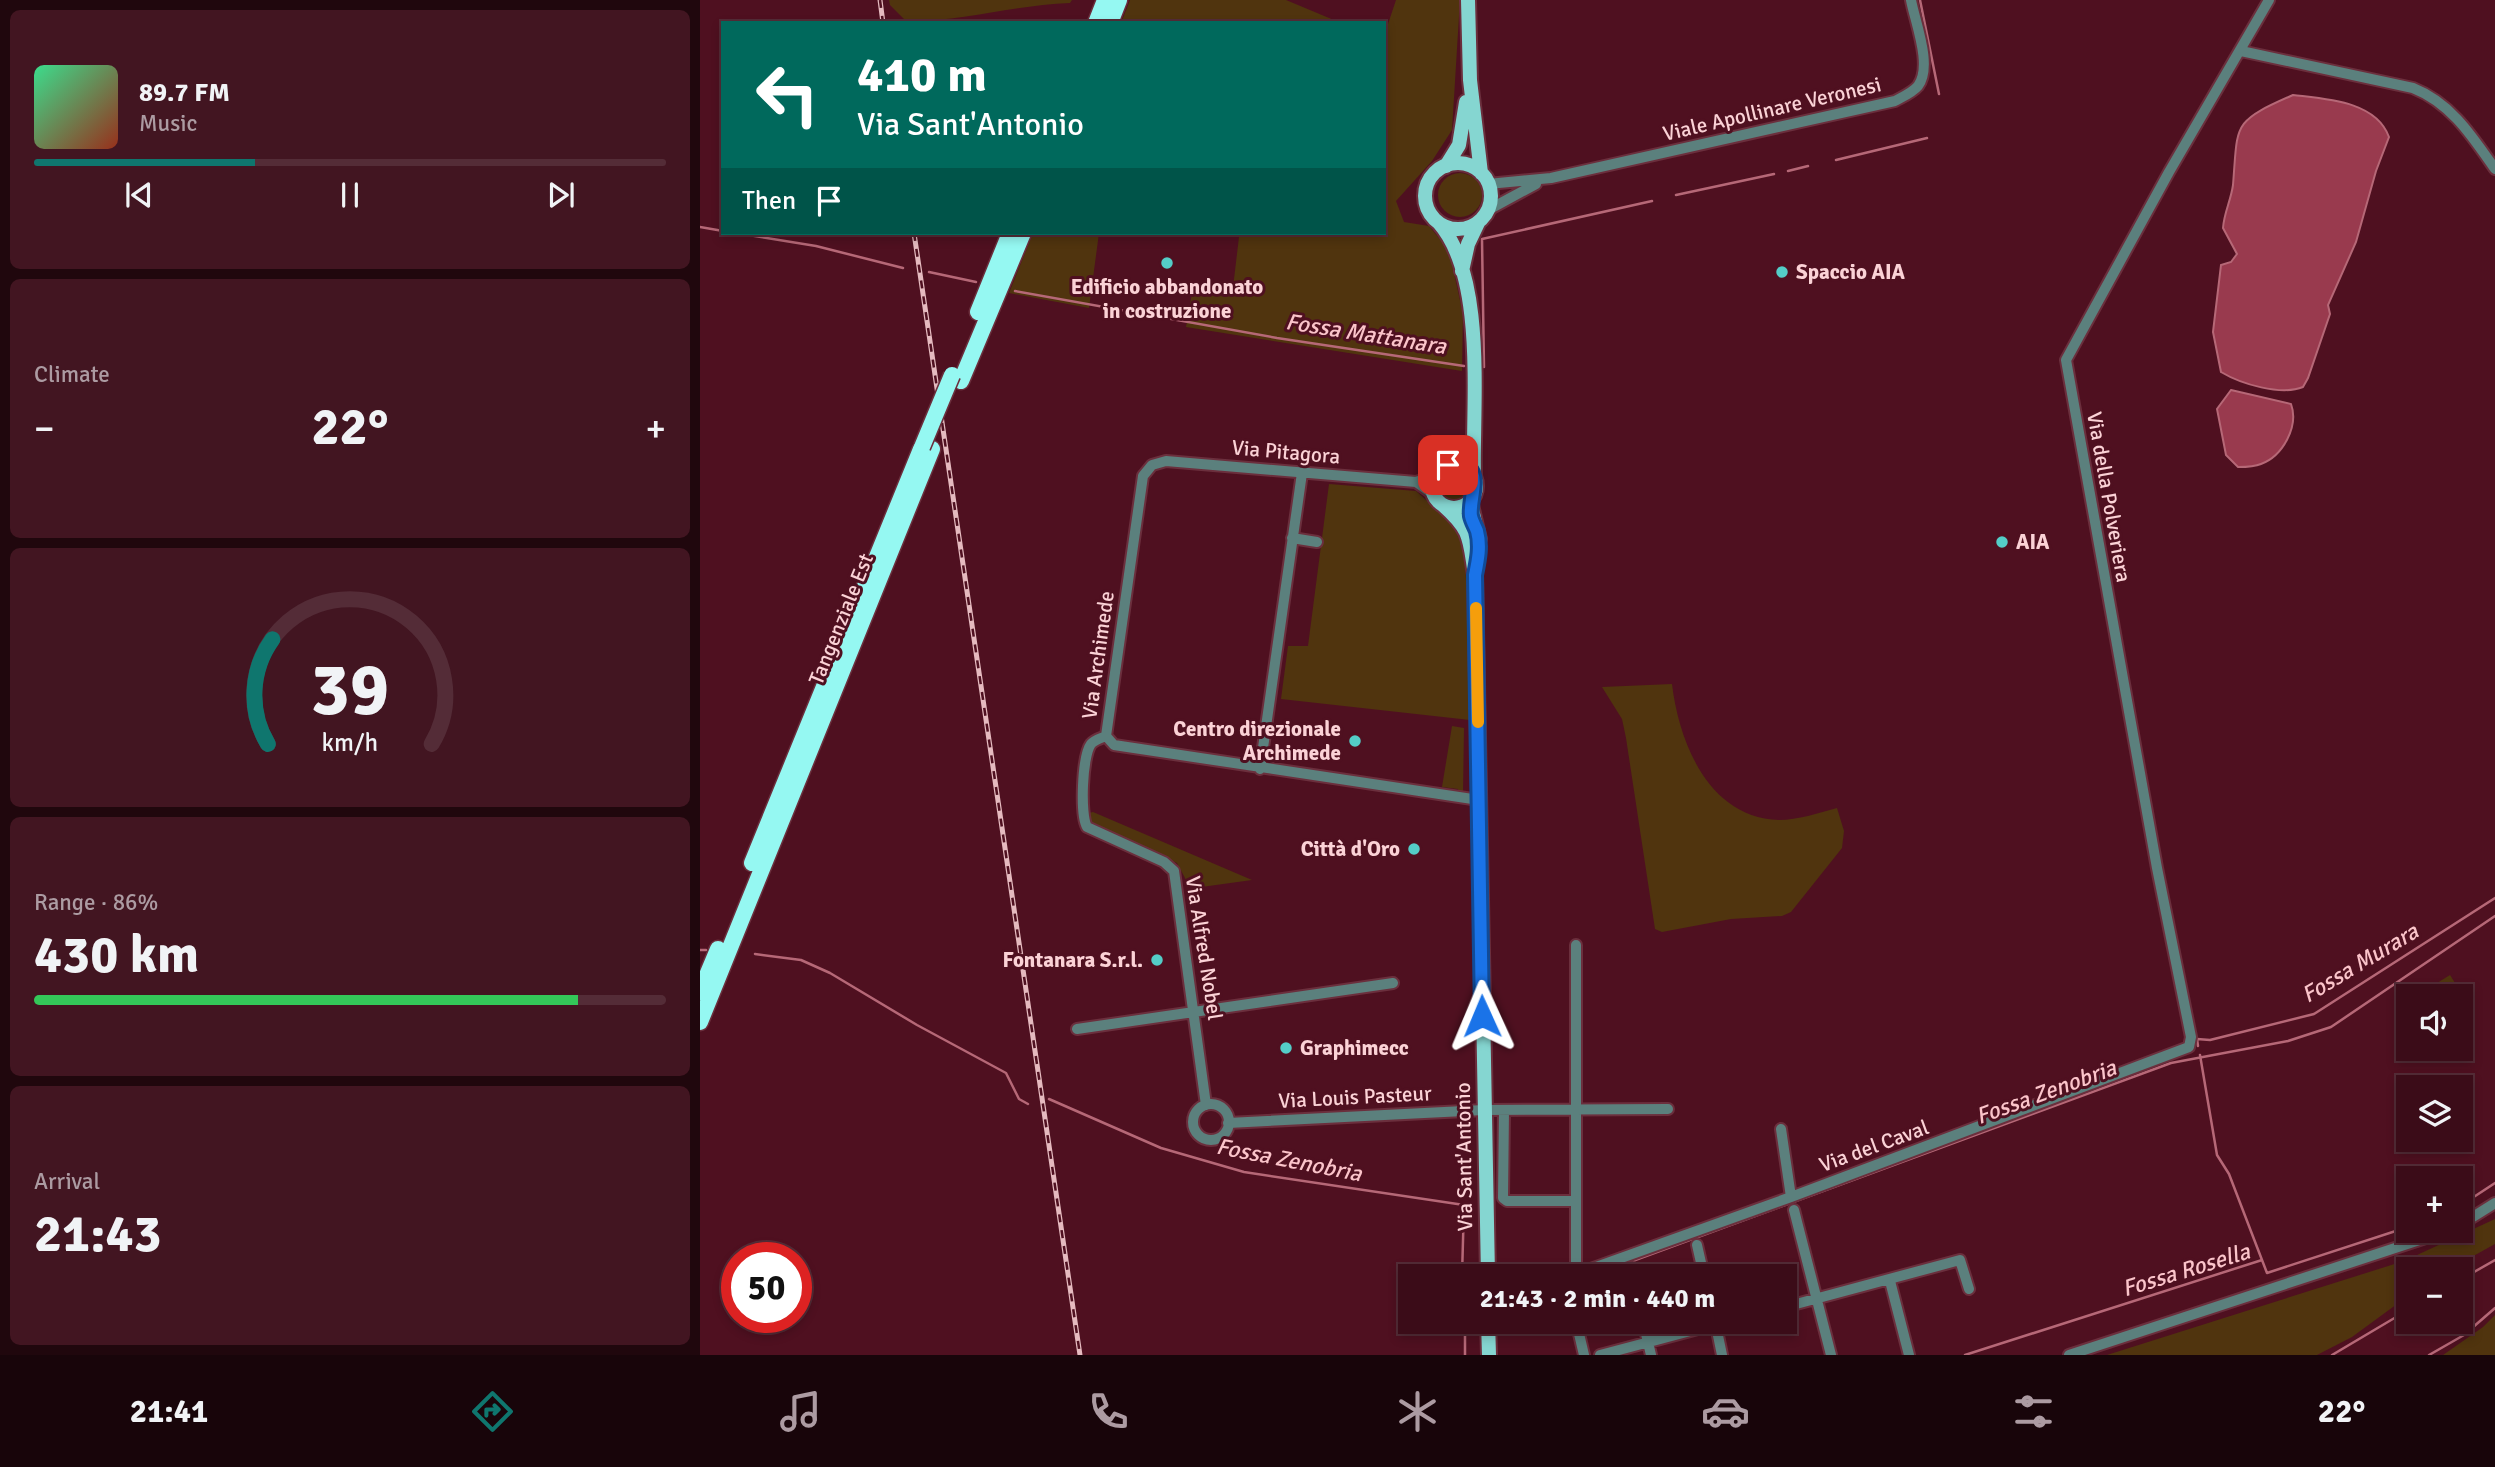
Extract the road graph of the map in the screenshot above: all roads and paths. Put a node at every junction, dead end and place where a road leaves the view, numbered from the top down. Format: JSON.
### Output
{"nodes":[{"id":1,"x":1105,"y":0,"type":"edge"},
{"id":2,"x":1119,"y":0,"type":"edge"},
{"id":3,"x":1468,"y":0,"type":"edge"},
{"id":4,"x":1910,"y":0,"type":"edge"},
{"id":5,"x":2269,"y":0,"type":"edge"},
{"id":6,"x":1097,"y":21,"type":"edge"},
{"id":7,"x":1111,"y":21,"type":"edge"},
{"id":8,"x":2241,"y":51,"type":"junction"},
{"id":9,"x":1470,"y":80,"type":"junction"},
{"id":10,"x":1446,"y":166,"type":"junction"},
{"id":11,"x":2495,"y":169,"type":"edge"},
{"id":12,"x":1484,"y":178,"type":"junction"},
{"id":13,"x":1544,"y":179,"type":"junction"},
{"id":14,"x":1488,"y":209,"type":"junction"},
{"id":15,"x":1439,"y":223,"type":"junction"},
{"id":16,"x":1478,"y":223,"type":"junction"},
{"id":17,"x":1009,"y":235,"type":"edge"},
{"id":18,"x":1022,"y":235,"type":"edge"},
{"id":19,"x":1462,"y":272,"type":"junction"},
{"id":20,"x":956,"y":378,"type":"junction"},
{"id":21,"x":1475,"y":413,"type":"junction"},
{"id":22,"x":927,"y":448,"type":"junction"},
{"id":23,"x":1153,"y":465,"type":"joint"},
{"id":24,"x":1448,"y":465,"type":"junction"},
{"id":25,"x":1302,"y":473,"type":"junction"},
{"id":26,"x":1436,"y":475,"type":"junction"},
{"id":27,"x":1474,"y":477,"type":"junction"},
{"id":28,"x":1416,"y":482,"type":"junction"},
{"id":29,"x":1438,"y":500,"type":"junction"},
{"id":30,"x":1470,"y":501,"type":"junction"},
{"id":31,"x":1292,"y":538,"type":"junction"},
{"id":32,"x":1317,"y":542,"type":"dead end"},
{"id":33,"x":1475,"y":575,"type":"junction"},
{"id":34,"x":1106,"y":736,"type":"junction"},
{"id":35,"x":1260,"y":769,"type":"junction"},
{"id":36,"x":1479,"y":800,"type":"junction"},
{"id":37,"x":1576,"y":945,"type":"dead end"},
{"id":38,"x":1393,"y":983,"type":"dead end"},
{"id":39,"x":700,"y":992,"type":"edge"},
{"id":40,"x":1196,"y":1010,"type":"junction"},
{"id":41,"x":700,"y":1022,"type":"edge"},
{"id":42,"x":1077,"y":1028,"type":"dead end"},
{"id":43,"x":2189,"y":1047,"type":"joint"},
{"id":44,"x":1206,"y":1105,"type":"junction"},
{"id":45,"x":1668,"y":1109,"type":"dead end"},
{"id":46,"x":1484,"y":1110,"type":"junction"},
{"id":47,"x":1504,"y":1110,"type":"junction"},
{"id":48,"x":1576,"y":1110,"type":"junction"},
{"id":49,"x":1228,"y":1123,"type":"junction"},
{"id":50,"x":1781,"y":1129,"type":"dead end"},
{"id":51,"x":1791,"y":1197,"type":"junction"},
{"id":52,"x":1574,"y":1201,"type":"junction"},
{"id":53,"x":2495,"y":1203,"type":"edge"},
{"id":54,"x":1794,"y":1210,"type":"dead end"},
{"id":55,"x":2473,"y":1217,"type":"edge"},
{"id":56,"x":2411,"y":1243,"type":"edge"},
{"id":57,"x":1697,"y":1245,"type":"dead end"},
{"id":58,"x":1488,"y":1264,"type":"edge"},
{"id":59,"x":1574,"y":1264,"type":"edge"},
{"id":60,"x":1605,"y":1264,"type":"edge"},
{"id":61,"x":1701,"y":1264,"type":"edge"},
{"id":62,"x":1890,"y":1281,"type":"junction"},
{"id":63,"x":1969,"y":1289,"type":"dead end"},
{"id":64,"x":1816,"y":1299,"type":"junction"},
{"id":65,"x":1797,"y":1304,"type":"edge"},
{"id":66,"x":1488,"y":1334,"type":"edge"},
{"id":67,"x":1579,"y":1334,"type":"edge"},
{"id":68,"x":1646,"y":1334,"type":"edge"},
{"id":69,"x":1676,"y":1334,"type":"edge"},
{"id":70,"x":1717,"y":1334,"type":"edge"},
{"id":71,"x":1648,"y":1342,"type":"junction"},
{"id":72,"x":1489,"y":1355,"type":"edge"},
{"id":73,"x":1584,"y":1355,"type":"edge"},
{"id":74,"x":1600,"y":1355,"type":"edge"},
{"id":75,"x":1651,"y":1355,"type":"edge"},
{"id":76,"x":1722,"y":1355,"type":"edge"},
{"id":77,"x":1831,"y":1355,"type":"edge"},
{"id":78,"x":1909,"y":1355,"type":"edge"},
{"id":79,"x":2069,"y":1355,"type":"edge"}],
"edges":[{"from":1,"to":6,"type":"highway"},
{"from":2,"to":7,"type":"highway"},
{"from":3,"to":9,"type":"main road","name":"Via Sant'Antonio"},
{"from":4,"to":13,"type":"street","name":"Viale Apollinare Veronesi"},
{"from":5,"to":8,"type":"street","name":"Via della Polveriera"},
{"from":8,"to":11,"type":"street"},
{"from":8,"to":43,"type":"street","name":"Via della Polveriera"},
{"from":9,"to":10,"type":"main road","name":"Via Sant'Antonio"},
{"from":9,"to":12,"type":"main road","name":"Via Sant'Antonio"},
{"from":10,"to":12,"type":"main road"},
{"from":10,"to":15,"type":"main road","name":"Via Sant'Antonio"},
{"from":12,"to":13,"type":"street","name":"Viale Apollinare Veronesi"},
{"from":12,"to":14,"type":"main road","name":"Via Sant'Antonio"},
{"from":13,"to":14,"type":"street","name":"Viale Apollinare Veronesi"},
{"from":14,"to":16,"type":"main road","name":"Via Sant'Antonio"},
{"from":15,"to":16,"type":"main road"},
{"from":15,"to":19,"type":"main road","name":"Via Sant'Antonio"},
{"from":16,"to":19,"type":"main road","name":"Via Sant'Antonio"},
{"from":17,"to":20,"type":"highway","name":"Tangenziale Est"},
{"from":18,"to":20,"type":"highway","name":"Tangenziale Est"},
{"from":19,"to":21,"type":"main road","name":"Via Sant'Antonio"},
{"from":20,"to":22,"type":"highway","name":"Tangenziale Est"},
{"from":21,"to":24,"type":"main road","name":"Via Sant'Antonio"},
{"from":21,"to":27,"type":"main road","name":"Via Sant'Antonio"},
{"from":22,"to":39,"type":"highway","name":"Tangenziale Est"},
{"from":22,"to":41,"type":"highway","name":"Tangenziale Est"},
{"from":23,"to":25,"type":"street","name":"Via Pitagora"},
{"from":23,"to":34,"type":"street","name":"Via Archimede"},
{"from":24,"to":26,"type":"main road","name":"Via Sant'Antonio"},
{"from":24,"to":27,"type":"main road"},
{"from":25,"to":28,"type":"street","name":"Via Pitagora"},
{"from":25,"to":31,"type":"street"},
{"from":26,"to":28,"type":"street","name":"Via Pitagora"},
{"from":26,"to":29,"type":"main road"},
{"from":27,"to":30,"type":"main road","name":"Via Sant'Antonio"},
{"from":28,"to":29,"type":"street"},
{"from":29,"to":30,"type":"main road"},
{"from":29,"to":33,"type":"main road","name":"Via Sant'Antonio"},
{"from":30,"to":33,"type":"main road","name":"Via Sant'Antonio"},
{"from":31,"to":32,"type":"street"},
{"from":31,"to":35,"type":"street"},
{"from":33,"to":36,"type":"main road","name":"Via Sant'Antonio"},
{"from":34,"to":35,"type":"street","name":"Via Archimede"},
{"from":34,"to":40,"type":"street","name":"Via Alfred Nobel"},
{"from":35,"to":36,"type":"street","name":"Via Archimede"},
{"from":36,"to":46,"type":"main road","name":"Via Sant'Antonio"},
{"from":37,"to":48,"type":"street"},
{"from":38,"to":40,"type":"street"},
{"from":40,"to":42,"type":"street"},
{"from":40,"to":44,"type":"street","name":"Via Alfred Nobel"},
{"from":43,"to":51,"type":"street","name":"Via del Caval"},
{"from":44,"to":49,"type":"street"},
{"from":44,"to":49,"type":"street"},
{"from":45,"to":48,"type":"street","name":"Via Louis Pasteur"},
{"from":46,"to":47,"type":"street","name":"Via Louis Pasteur"},
{"from":46,"to":49,"type":"street","name":"Via Louis Pasteur"},
{"from":46,"to":58,"type":"main road","name":"Via Sant'Antonio"},
{"from":47,"to":48,"type":"street","name":"Via Louis Pasteur"},
{"from":47,"to":52,"type":"street"},
{"from":48,"to":52,"type":"street"},
{"from":50,"to":51,"type":"street"},
{"from":51,"to":60,"type":"street","name":"Via del Caval"},
{"from":52,"to":59,"type":"street"},
{"from":53,"to":55,"type":"street"},
{"from":54,"to":64,"type":"street"},
{"from":56,"to":79,"type":"street"},
{"from":57,"to":61,"type":"street"},
{"from":62,"to":63,"type":"street"},
{"from":62,"to":64,"type":"street"},
{"from":62,"to":78,"type":"street"},
{"from":64,"to":65,"type":"street"},
{"from":64,"to":77,"type":"street"},
{"from":66,"to":72,"type":"main road"},
{"from":67,"to":73,"type":"street"},
{"from":68,"to":71,"type":"street"},
{"from":69,"to":71,"type":"street"},
{"from":70,"to":76,"type":"street"},
{"from":71,"to":74,"type":"street"},
{"from":71,"to":75,"type":"street"}]}
